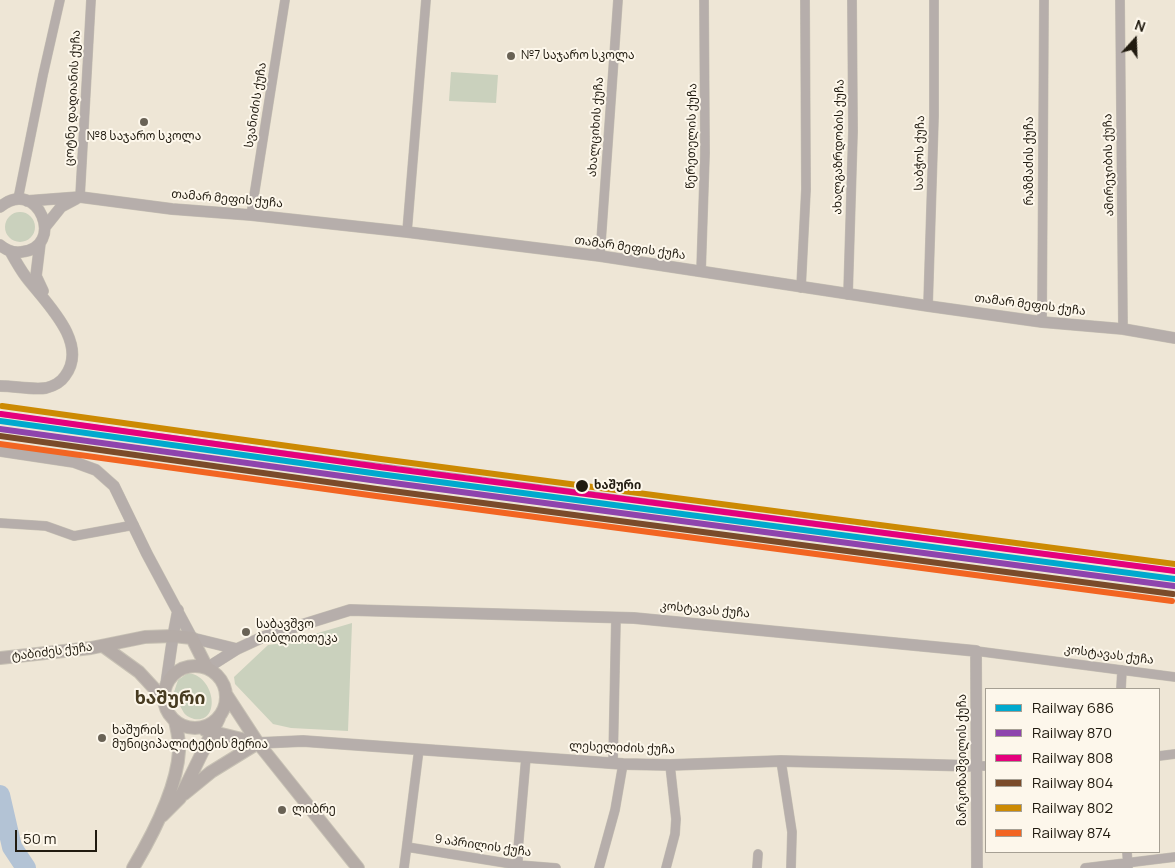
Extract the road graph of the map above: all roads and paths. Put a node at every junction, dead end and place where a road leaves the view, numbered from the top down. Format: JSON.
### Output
{"nodes":[{"id":1,"x":60,"y":0,"type":"edge"},
{"id":2,"x":91,"y":0,"type":"edge"},
{"id":3,"x":285,"y":0,"type":"edge"},
{"id":4,"x":426,"y":0,"type":"edge"},
{"id":5,"x":618,"y":0,"type":"edge"},
{"id":6,"x":704,"y":0,"type":"edge"},
{"id":7,"x":805,"y":0,"type":"edge"},
{"id":8,"x":852,"y":0,"type":"edge"},
{"id":9,"x":934,"y":0,"type":"edge"},
{"id":10,"x":1044,"y":0,"type":"edge"},
{"id":11,"x":1120,"y":0,"type":"edge"},
{"id":12,"x":0,"y":194,"type":"edge"},
{"id":13,"x":80,"y":197,"type":"junction"},
{"id":14,"x":19,"y":200,"type":"junction"},
{"id":15,"x":0,"y":207,"type":"edge"},
{"id":16,"x":251,"y":214,"type":"junction"},
{"id":17,"x":45,"y":227,"type":"junction"},
{"id":18,"x":407,"y":232,"type":"junction"},
{"id":19,"x":40,"y":243,"type":"junction"},
{"id":20,"x":5,"y":248,"type":"edge"},
{"id":21,"x":600,"y":256,"type":"junction"},
{"id":22,"x":701,"y":272,"type":"junction"},
{"id":23,"x":801,"y":288,"type":"junction"},
{"id":24,"x":848,"y":295,"type":"junction"},
{"id":25,"x":49,"y":304,"type":"junction"},
{"id":26,"x":928,"y":306,"type":"junction"},
{"id":27,"x":1042,"y":322,"type":"junction"},
{"id":28,"x":1123,"y":329,"type":"junction"},
{"id":29,"x":1175,"y":338,"type":"edge"},
{"id":30,"x":0,"y":386,"type":"edge"},
{"id":31,"x":0,"y":452,"type":"edge"},
{"id":32,"x":0,"y":523,"type":"edge"},
{"id":33,"x":134,"y":525,"type":"junction"},
{"id":34,"x":178,"y":610,"type":"junction"},
{"id":35,"x":616,"y":617,"type":"junction"},
{"id":36,"x":172,"y":636,"type":"junction"},
{"id":37,"x":192,"y":638,"type":"junction"},
{"id":38,"x":103,"y":646,"type":"junction"},
{"id":39,"x":237,"y":649,"type":"junction"},
{"id":40,"x":976,"y":651,"type":"junction"},
{"id":41,"x":1,"y":658,"type":"edge"},
{"id":42,"x":207,"y":668,"type":"junction"},
{"id":43,"x":1122,"y":670,"type":"junction"},
{"id":44,"x":1175,"y":677,"type":"edge"},
{"id":45,"x":166,"y":684,"type":"junction"},
{"id":46,"x":1121,"y":688,"type":"edge"},
{"id":47,"x":226,"y":694,"type":"junction"},
{"id":48,"x":164,"y":699,"type":"junction"},
{"id":49,"x":219,"y":717,"type":"junction"},
{"id":50,"x":175,"y":721,"type":"junction"},
{"id":51,"x":198,"y":728,"type":"junction"},
{"id":52,"x":212,"y":732,"type":"junction"},
{"id":53,"x":258,"y":743,"type":"junction"},
{"id":54,"x":419,"y":749,"type":"junction"},
{"id":55,"x":1175,"y":754,"type":"edge"},
{"id":56,"x":1160,"y":756,"type":"edge"},
{"id":57,"x":526,"y":757,"type":"junction"},
{"id":58,"x":781,"y":761,"type":"junction"},
{"id":59,"x":618,"y":764,"type":"junction"},
{"id":60,"x":670,"y":765,"type":"junction"},
{"id":61,"x":981,"y":766,"type":"edge"},
{"id":62,"x":180,"y":798,"type":"junction"},
{"id":63,"x":159,"y":820,"type":"junction"},
{"id":64,"x":407,"y":847,"type":"junction"},
{"id":65,"x":1127,"y":853,"type":"edge"},
{"id":66,"x":758,"y":854,"type":"dead end"},
{"id":67,"x":1175,"y":857,"type":"edge"},
{"id":68,"x":1128,"y":866,"type":"edge"},
{"id":69,"x":518,"y":867,"type":"edge"},
{"id":70,"x":133,"y":868,"type":"edge"},
{"id":71,"x":358,"y":868,"type":"edge"},
{"id":72,"x":404,"y":868,"type":"edge"},
{"id":73,"x":556,"y":868,"type":"edge"},
{"id":74,"x":598,"y":868,"type":"edge"},
{"id":75,"x":666,"y":868,"type":"edge"},
{"id":76,"x":757,"y":868,"type":"edge"},
{"id":77,"x":791,"y":868,"type":"edge"},
{"id":78,"x":977,"y":868,"type":"edge"},
{"id":79,"x":1085,"y":868,"type":"edge"}],
"edges":[{"from":1,"to":14,"type":"street"},
{"from":2,"to":13,"type":"street","name":"ცოტნე დადიანის ქუჩა"},
{"from":3,"to":16,"type":"street","name":"სვანიძის ქუჩა"},
{"from":4,"to":18,"type":"street"},
{"from":5,"to":21,"type":"street","name":"ახალციხის ქუჩა"},
{"from":6,"to":22,"type":"street","name":"წერეთელის ქუჩა"},
{"from":7,"to":23,"type":"street"},
{"from":8,"to":24,"type":"street","name":"ახალგაზრდობის ქუჩა"},
{"from":9,"to":26,"type":"street","name":"საბჭოს ქუჩა"},
{"from":10,"to":27,"type":"street","name":"რაზმაძის ქუჩა"},
{"from":11,"to":28,"type":"street","name":"ამირეჯიბის ქუჩა"},
{"from":12,"to":14,"type":"street"},
{"from":13,"to":14,"type":"street","name":"თამარ მეფის ქუჩა"},
{"from":13,"to":16,"type":"street","name":"თამარ მეფის ქუჩა"},
{"from":13,"to":17,"type":"street"},
{"from":14,"to":15,"type":"street"},
{"from":14,"to":17,"type":"street"},
{"from":16,"to":18,"type":"street","name":"თამარ მეფის ქუჩა"},
{"from":17,"to":19,"type":"street"},
{"from":18,"to":21,"type":"street","name":"თამარ მეფის ქუჩა"},
{"from":19,"to":20,"type":"street"},
{"from":19,"to":25,"type":"street"},
{"from":20,"to":25,"type":"street"},
{"from":21,"to":22,"type":"street","name":"თამარ მეფის ქუჩა"},
{"from":22,"to":23,"type":"street","name":"თამარ მეფის ქუჩა"},
{"from":23,"to":24,"type":"street","name":"თამარ მეფის ქუჩა"},
{"from":24,"to":26,"type":"street","name":"თამარ მეფის ქუჩა"},
{"from":25,"to":30,"type":"street"},
{"from":26,"to":27,"type":"street","name":"თამარ მეფის ქუჩა"},
{"from":27,"to":28,"type":"street","name":"თამარ მეფის ქუჩა"},
{"from":28,"to":29,"type":"street","name":"თამარ მეფის ქუჩა"},
{"from":31,"to":33,"type":"street"},
{"from":32,"to":33,"type":"street"},
{"from":33,"to":34,"type":"street"},
{"from":34,"to":36,"type":"street"},
{"from":34,"to":37,"type":"street"},
{"from":35,"to":39,"type":"street","name":"კოსტავას ქუჩა"},
{"from":35,"to":40,"type":"street","name":"კოსტავას ქუჩა"},
{"from":35,"to":59,"type":"street"},
{"from":36,"to":37,"type":"main road","name":"ტაბიძეს ქუჩა"},
{"from":36,"to":38,"type":"main road","name":"ტაბიძეს ქუჩა"},
{"from":36,"to":45,"type":"street"},
{"from":37,"to":39,"type":"street"},
{"from":37,"to":42,"type":"main road"},
{"from":38,"to":41,"type":"main road","name":"ტაბიძეს ქუჩა"},
{"from":38,"to":48,"type":"main road","name":"ტაბიძეს ქუჩა"},
{"from":39,"to":42,"type":"street","name":"კოსტავას ქუჩა"},
{"from":40,"to":43,"type":"street","name":"კოსტავას ქუჩა"},
{"from":40,"to":61,"type":"street","name":"მარკოზაშვილის ქუჩა"},
{"from":42,"to":45,"type":"main road"},
{"from":42,"to":47,"type":"main road"},
{"from":43,"to":44,"type":"street","name":"კოსტავას ქუჩა"},
{"from":43,"to":46,"type":"street"},
{"from":45,"to":48,"type":"main road"},
{"from":47,"to":49,"type":"main road"},
{"from":47,"to":53,"type":"main road"},
{"from":48,"to":50,"type":"main road"},
{"from":49,"to":51,"type":"main road"},
{"from":49,"to":52,"type":"main road"},
{"from":50,"to":51,"type":"main road"},
{"from":50,"to":63,"type":"main road"},
{"from":51,"to":52,"type":"main road"},
{"from":52,"to":53,"type":"main road"},
{"from":52,"to":62,"type":"main road"},
{"from":53,"to":54,"type":"street","name":"ლესელიძის ქუჩა"},
{"from":53,"to":62,"type":"main road"},
{"from":53,"to":71,"type":"main road"},
{"from":54,"to":57,"type":"street","name":"ლესელიძის ქუჩა"},
{"from":54,"to":64,"type":"street"},
{"from":55,"to":56,"type":"street"},
{"from":57,"to":59,"type":"street","name":"ლესელიძის ქუჩა"},
{"from":57,"to":69,"type":"street"},
{"from":58,"to":60,"type":"street","name":"ლესელიძის ქუჩა"},
{"from":58,"to":61,"type":"street","name":"ლესელიძის ქუჩა"},
{"from":58,"to":77,"type":"street"},
{"from":59,"to":60,"type":"street","name":"ლესელიძის ქუჩა"},
{"from":59,"to":74,"type":"street"},
{"from":60,"to":75,"type":"street"},
{"from":61,"to":78,"type":"street","name":"მარკოზაშვილის ქუჩა"},
{"from":62,"to":63,"type":"main road"},
{"from":63,"to":70,"type":"main road"},
{"from":64,"to":69,"type":"street","name":"9 აპრილის ქუჩა"},
{"from":64,"to":72,"type":"street"},
{"from":65,"to":68,"type":"street"},
{"from":66,"to":76,"type":"street"},
{"from":67,"to":68,"type":"street"},
{"from":68,"to":79,"type":"street"},
{"from":69,"to":73,"type":"street","name":"9 აპრილის ქუჩა"}]}
